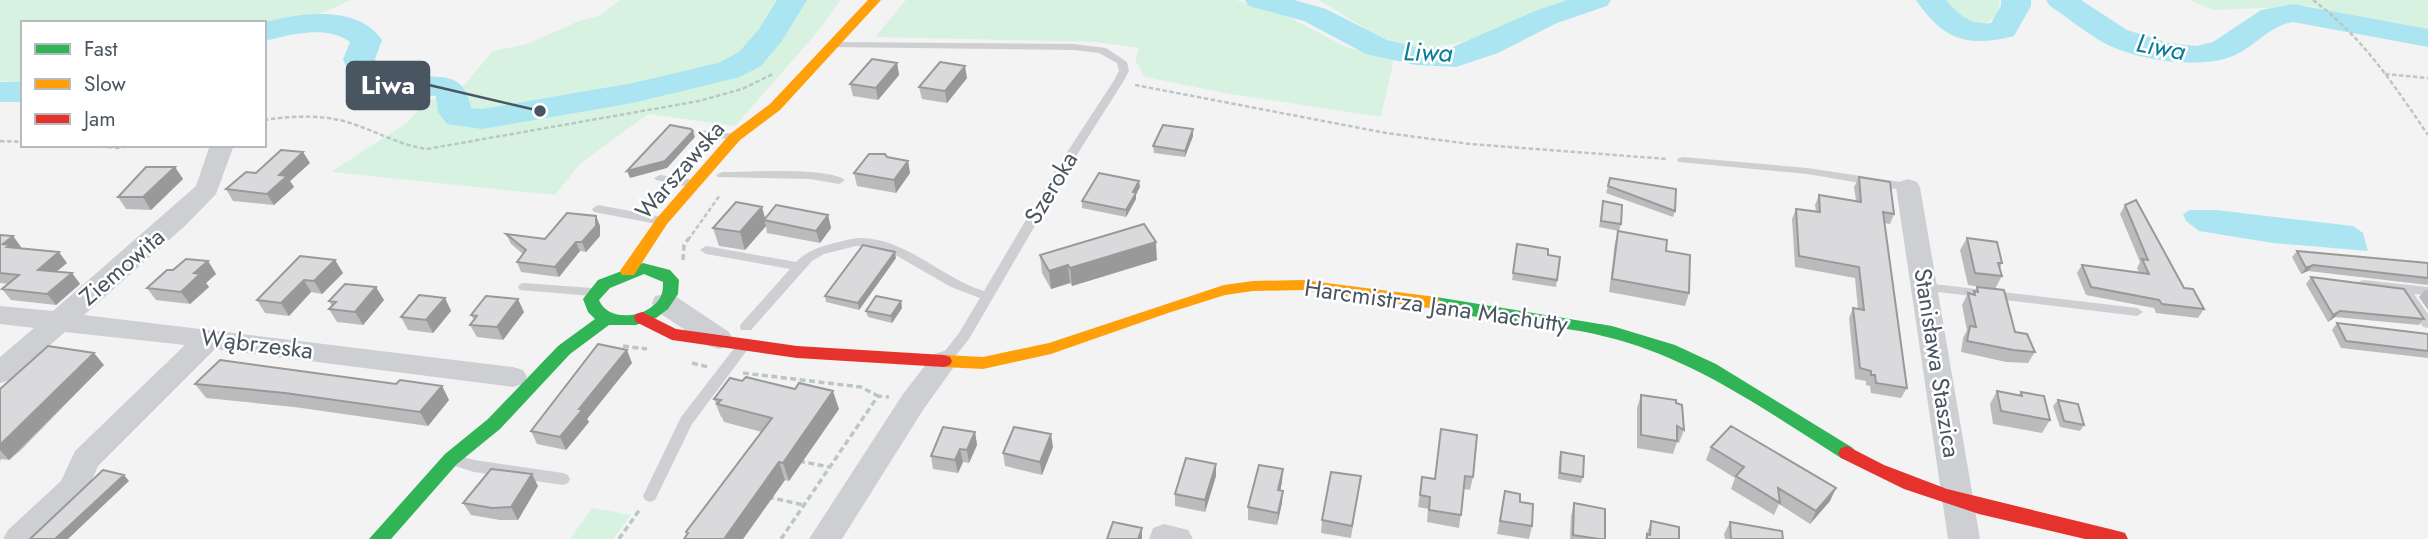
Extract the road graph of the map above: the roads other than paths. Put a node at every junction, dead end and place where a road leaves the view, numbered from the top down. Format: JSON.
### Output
{"nodes":[{"id":1,"x":875,"y":0,"type":"edge"},
{"id":2,"x":835,"y":45,"type":"junction"},
{"id":3,"x":1118,"y":82,"type":"joint"},
{"id":4,"x":775,"y":107,"type":"junction"},
{"id":5,"x":700,"y":133,"type":"dead end"},
{"id":6,"x":735,"y":137,"type":"junction"},
{"id":7,"x":221,"y":147,"type":"edge"},
{"id":8,"x":1683,"y":160,"type":"road end"},
{"id":9,"x":729,"y":176,"type":"junction"},
{"id":10,"x":660,"y":178,"type":"dead end"},
{"id":11,"x":839,"y":180,"type":"dead end"},
{"id":12,"x":694,"y":184,"type":"junction"},
{"id":13,"x":1908,"y":187,"type":"joint"},
{"id":14,"x":598,"y":209,"type":"dead end"},
{"id":15,"x":662,"y":220,"type":"junction"},
{"id":16,"x":683,"y":221,"type":"dead end"},
{"id":17,"x":706,"y":250,"type":"dead end"},
{"id":18,"x":799,"y":267,"type":"junction"},
{"id":19,"x":628,"y":271,"type":"junction"},
{"id":20,"x":2349,"y":283,"type":"edge"},
{"id":21,"x":524,"y":287,"type":"dead end"},
{"id":22,"x":1925,"y":287,"type":"junction"},
{"id":23,"x":2404,"y":289,"type":"junction"},
{"id":24,"x":2428,"y":291,"type":"edge"},
{"id":25,"x":987,"y":296,"type":"junction"},
{"id":26,"x":590,"y":303,"type":"junction"},
{"id":27,"x":665,"y":303,"type":"junction"},
{"id":28,"x":2137,"y":312,"type":"dead end"},
{"id":29,"x":0,"y":315,"type":"edge"},
{"id":30,"x":642,"y":317,"type":"junction"},
{"id":31,"x":606,"y":319,"type":"junction"},
{"id":32,"x":60,"y":321,"type":"junction"},
{"id":33,"x":2428,"y":324,"type":"edge"},
{"id":34,"x":746,"y":327,"type":"dead end"},
{"id":35,"x":209,"y":338,"type":"junction"},
{"id":36,"x":732,"y":342,"type":"junction"},
{"id":37,"x":944,"y":361,"type":"junction"},
{"id":38,"x":0,"y":373,"type":"edge"},
{"id":39,"x":511,"y":380,"type":"dead end"},
{"id":40,"x":483,"y":411,"type":"dead end"},
{"id":41,"x":451,"y":460,"type":"junction"},
{"id":42,"x":564,"y":479,"type":"dead end"},
{"id":43,"x":650,"y":496,"type":"road end"},
{"id":44,"x":1959,"y":500,"type":"junction"},
{"id":45,"x":19,"y":539,"type":"edge"},
{"id":46,"x":379,"y":539,"type":"edge"},
{"id":47,"x":825,"y":539,"type":"edge"},
{"id":48,"x":1964,"y":539,"type":"edge"},
{"id":49,"x":2119,"y":539,"type":"edge"}],
"edges":[{"from":1,"to":2,"type":"street","name":"Warszawska"},
{"from":2,"to":3,"type":"lane"},
{"from":2,"to":4,"type":"street","name":"Warszawska"},
{"from":3,"to":25,"type":"lane","name":"Szeroka"},
{"from":4,"to":6,"type":"street","name":"Warszawska"},
{"from":4,"to":9,"type":"street","name":"Warszawska"},
{"from":5,"to":6,"type":"lane"},
{"from":6,"to":12,"type":"street","name":"Warszawska"},
{"from":7,"to":32,"type":"street","name":"Ziemowita"},
{"from":8,"to":13,"type":"lane"},
{"from":9,"to":11,"type":"lane"},
{"from":9,"to":16,"type":"street","name":"Warszawska"},
{"from":10,"to":12,"type":"lane"},
{"from":12,"to":15,"type":"street","name":"Warszawska"},
{"from":13,"to":22,"type":"street","name":"Stanisława Staszica"},
{"from":14,"to":15,"type":"lane"},
{"from":15,"to":19,"type":"street","name":"Warszawska"},
{"from":17,"to":18,"type":"lane"},
{"from":18,"to":25,"type":"lane"},
{"from":18,"to":34,"type":"lane"},
{"from":19,"to":26,"type":"street"},
{"from":19,"to":27,"type":"street"},
{"from":20,"to":23,"type":"lane"},
{"from":21,"to":26,"type":"lane"},
{"from":22,"to":28,"type":"lane"},
{"from":22,"to":44,"type":"street","name":"Stanisława Staszica"},
{"from":23,"to":24,"type":"lane"},
{"from":23,"to":33,"type":"lane"},
{"from":25,"to":37,"type":"lane","name":"Szeroka"},
{"from":26,"to":31,"type":"street"},
{"from":27,"to":30,"type":"street"},
{"from":27,"to":36,"type":"street","name":"Harcmistrza Jana Machutty"},
{"from":29,"to":32,"type":"street","name":"Wąbrzeska"},
{"from":30,"to":31,"type":"street"},
{"from":30,"to":36,"type":"street","name":"Harcmistrza Jana Machutty"},
{"from":31,"to":41,"type":"street"},
{"from":32,"to":35,"type":"street","name":"Wąbrzeska"},
{"from":32,"to":38,"type":"street","name":"Ziemowita"},
{"from":35,"to":39,"type":"street","name":"Wąbrzeska"},
{"from":35,"to":45,"type":"street"},
{"from":36,"to":37,"type":"street","name":"Harcmistrza Jana Machutty"},
{"from":36,"to":43,"type":"lane"},
{"from":37,"to":44,"type":"street","name":"Harcmistrza Jana Machutty"},
{"from":37,"to":47,"type":"street"},
{"from":40,"to":41,"type":"street"},
{"from":41,"to":42,"type":"lane"},
{"from":41,"to":46,"type":"street"},
{"from":44,"to":48,"type":"street","name":"Stanisława Staszica"},
{"from":44,"to":49,"type":"street","name":"Harcmistrza Jana Machutty"}]}
